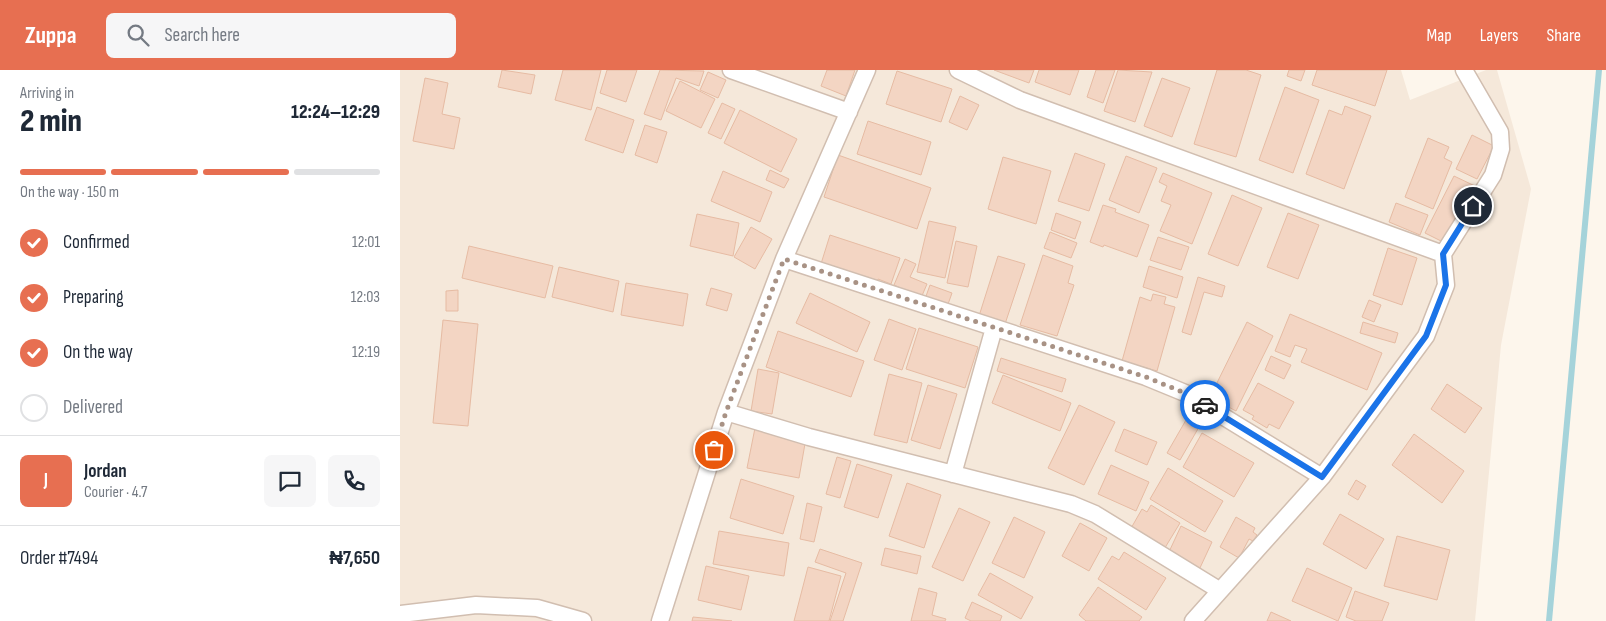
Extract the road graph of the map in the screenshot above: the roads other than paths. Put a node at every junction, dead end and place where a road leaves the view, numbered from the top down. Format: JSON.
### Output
{"nodes":[{"id":1,"x":732,"y":70,"type":"edge"},
{"id":2,"x":867,"y":70,"type":"edge"},
{"id":3,"x":958,"y":70,"type":"edge"},
{"id":4,"x":1464,"y":70,"type":"edge"},
{"id":5,"x":849,"y":112,"type":"junction"},
{"id":6,"x":1443,"y":254,"type":"junction"},
{"id":7,"x":784,"y":259,"type":"junction"},
{"id":8,"x":994,"y":328,"type":"junction"},
{"id":9,"x":726,"y":412,"type":"junction"},
{"id":10,"x":953,"y":474,"type":"junction"},
{"id":11,"x":1322,"y":477,"type":"junction"},
{"id":12,"x":1219,"y":590,"type":"junction"},
{"id":13,"x":400,"y":614,"type":"edge"},
{"id":14,"x":582,"y":621,"type":"edge"},
{"id":15,"x":660,"y":621,"type":"edge"},
{"id":16,"x":1193,"y":621,"type":"edge"}],
"edges":[{"from":1,"to":5,"type":"street"},
{"from":2,"to":5,"type":"street"},
{"from":3,"to":6,"type":"street"},
{"from":4,"to":6,"type":"street"},
{"from":5,"to":7,"type":"street"},
{"from":6,"to":11,"type":"street"},
{"from":7,"to":8,"type":"street"},
{"from":7,"to":9,"type":"street"},
{"from":8,"to":10,"type":"street"},
{"from":8,"to":11,"type":"street"},
{"from":9,"to":10,"type":"street"},
{"from":9,"to":15,"type":"street"},
{"from":10,"to":12,"type":"street"},
{"from":11,"to":12,"type":"street"},
{"from":12,"to":16,"type":"street"},
{"from":13,"to":14,"type":"street"}]}
